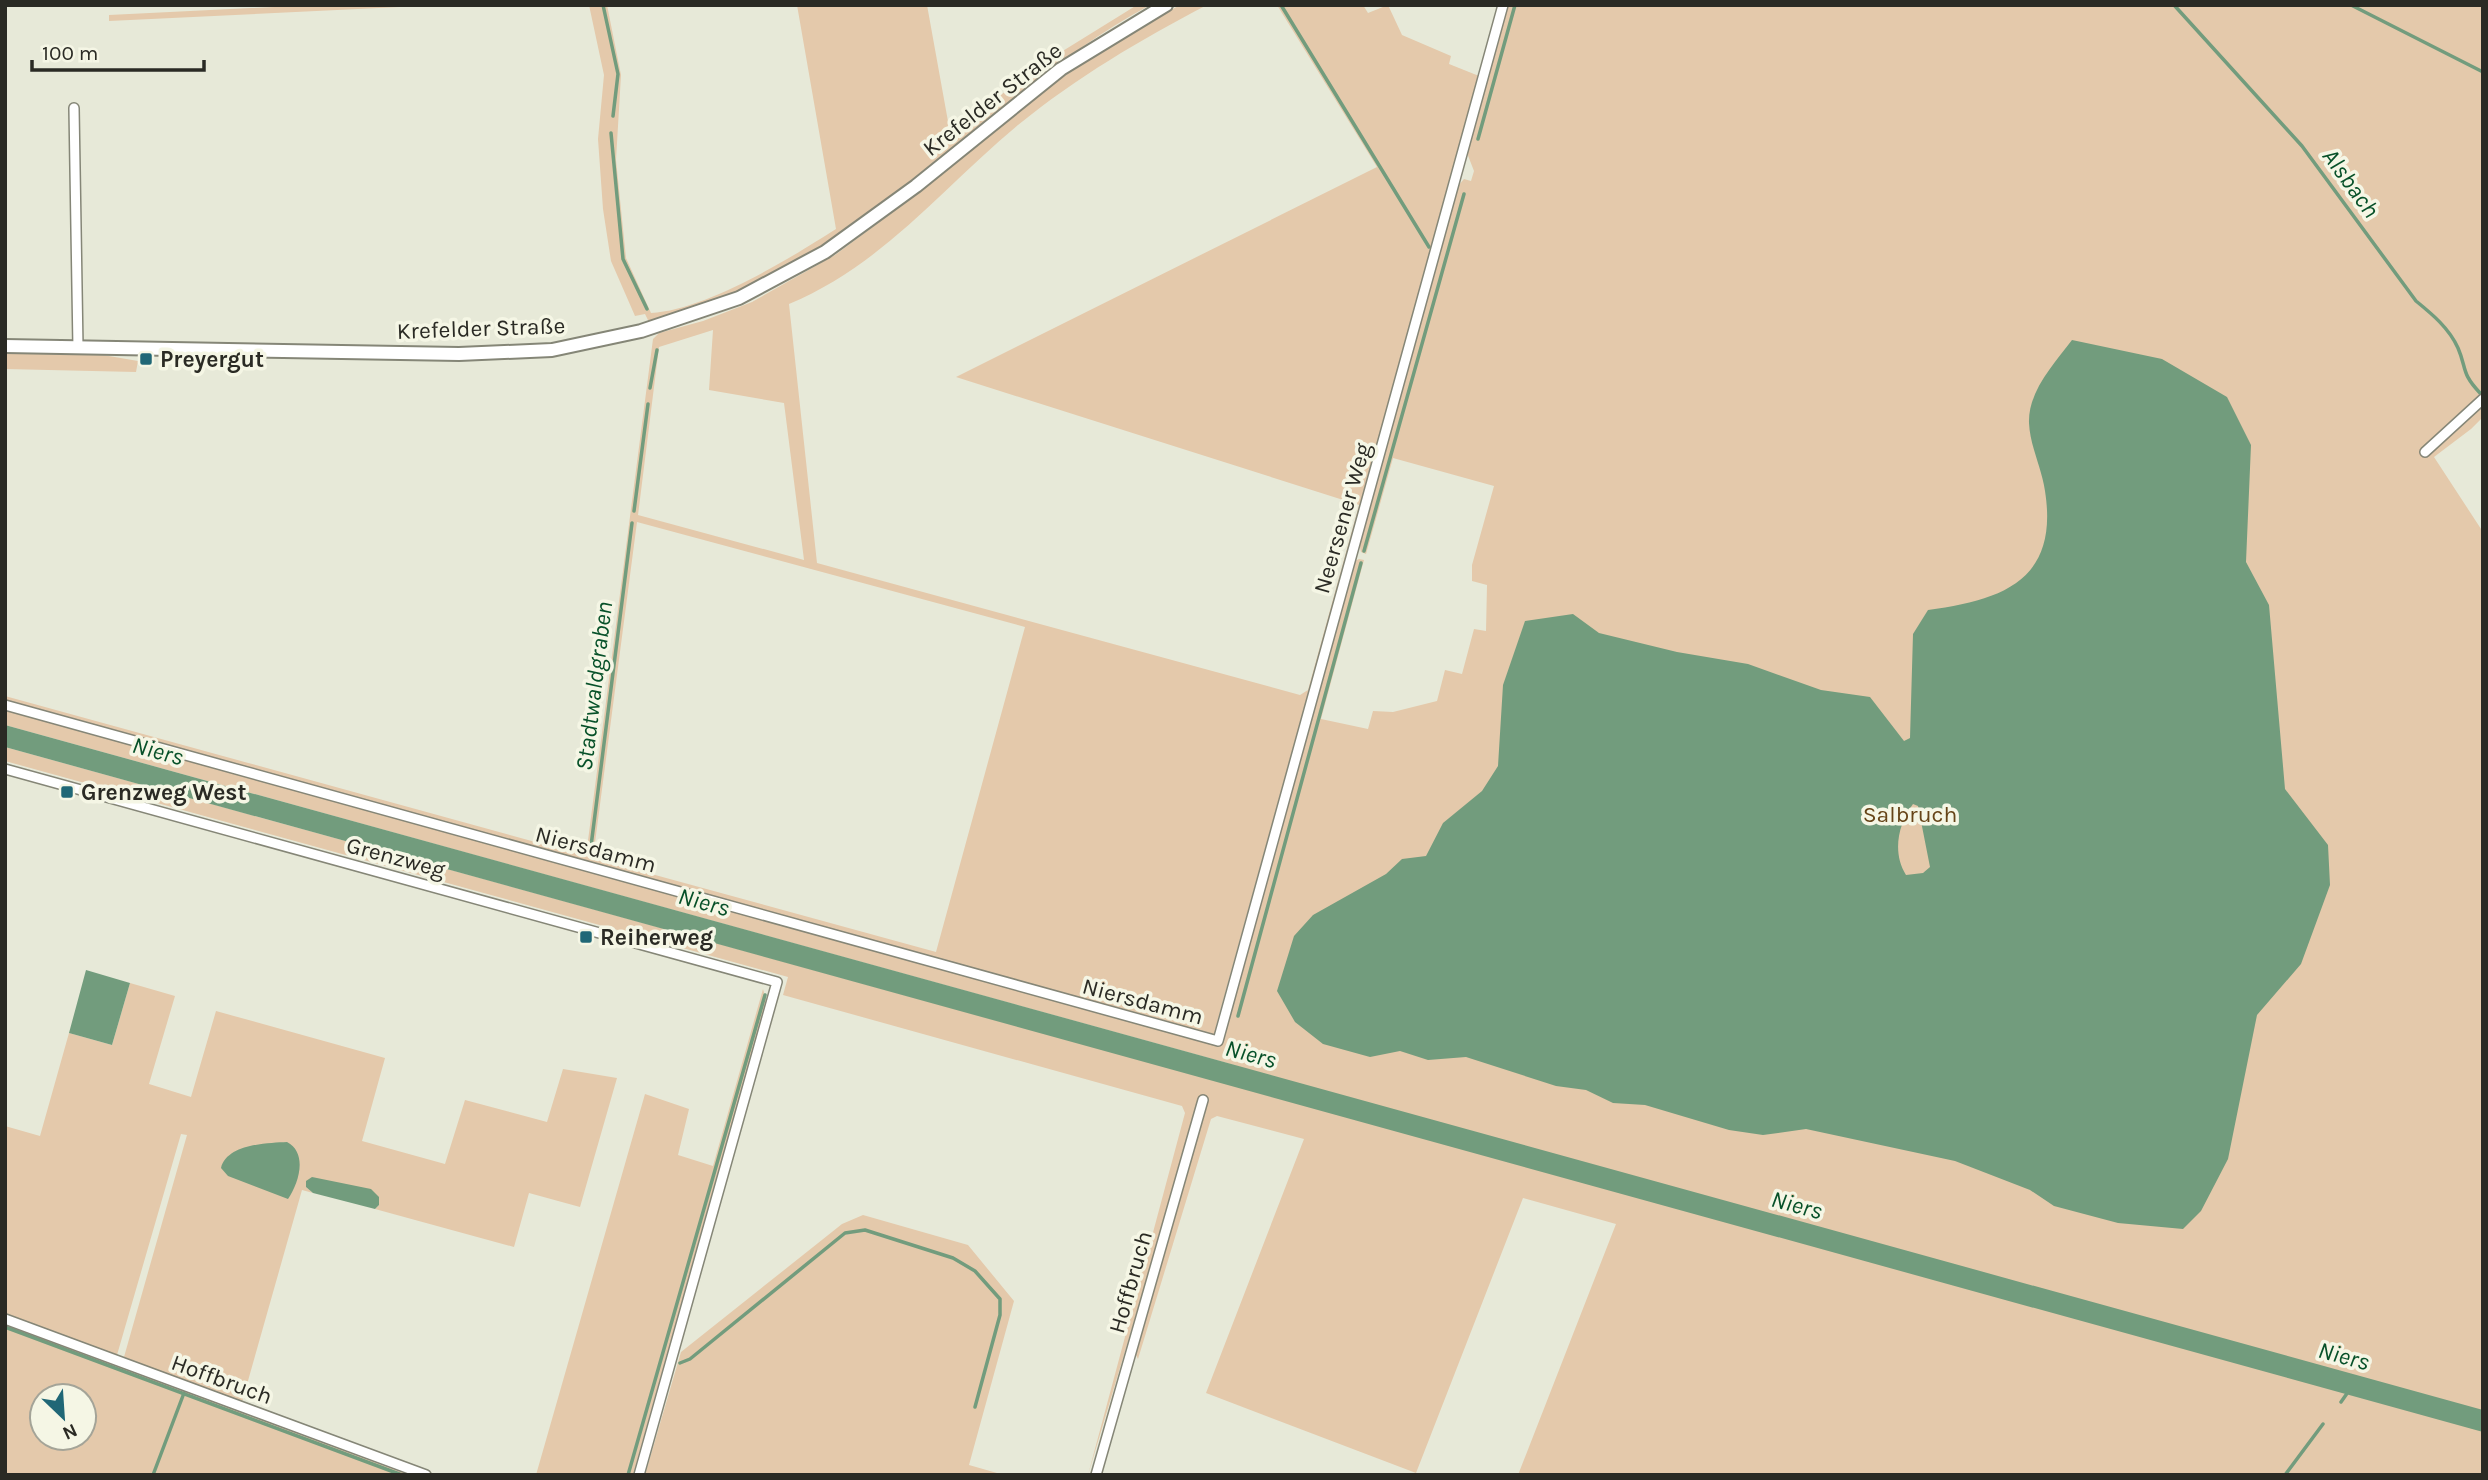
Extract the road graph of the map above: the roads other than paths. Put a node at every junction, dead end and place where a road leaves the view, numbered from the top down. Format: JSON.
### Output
{"nodes":[{"id":1,"x":1166,"y":5,"type":"edge"},
{"id":2,"x":1503,"y":5,"type":"edge"},
{"id":3,"x":74,"y":108,"type":"dead end"},
{"id":4,"x":5,"y":346,"type":"edge"},
{"id":5,"x":78,"y":348,"type":"junction"},
{"id":6,"x":2483,"y":399,"type":"edge"},
{"id":7,"x":2425,"y":452,"type":"dead end"},
{"id":8,"x":5,"y":705,"type":"edge"},
{"id":9,"x":5,"y":769,"type":"edge"},
{"id":10,"x":1218,"y":1041,"type":"joint"},
{"id":11,"x":1203,"y":1100,"type":"dead end"},
{"id":12,"x":5,"y":1319,"type":"edge"},
{"id":13,"x":426,"y":1475,"type":"edge"},
{"id":14,"x":639,"y":1475,"type":"edge"},
{"id":15,"x":1096,"y":1475,"type":"edge"}],
"edges":[{"from":1,"to":5,"type":"main road","name":"Krefelder Straße"},
{"from":2,"to":10,"type":"street","name":"Neersener Weg"},
{"from":3,"to":5,"type":"street"},
{"from":4,"to":5,"type":"main road","name":"Krefelder Straße"},
{"from":6,"to":7,"type":"street"},
{"from":8,"to":10,"type":"street","name":"Niersdamm"},
{"from":9,"to":14,"type":"street","name":"Grenzweg"},
{"from":11,"to":15,"type":"street","name":"Hoffbruch"},
{"from":12,"to":13,"type":"street","name":"Hoffbruch"}]}
